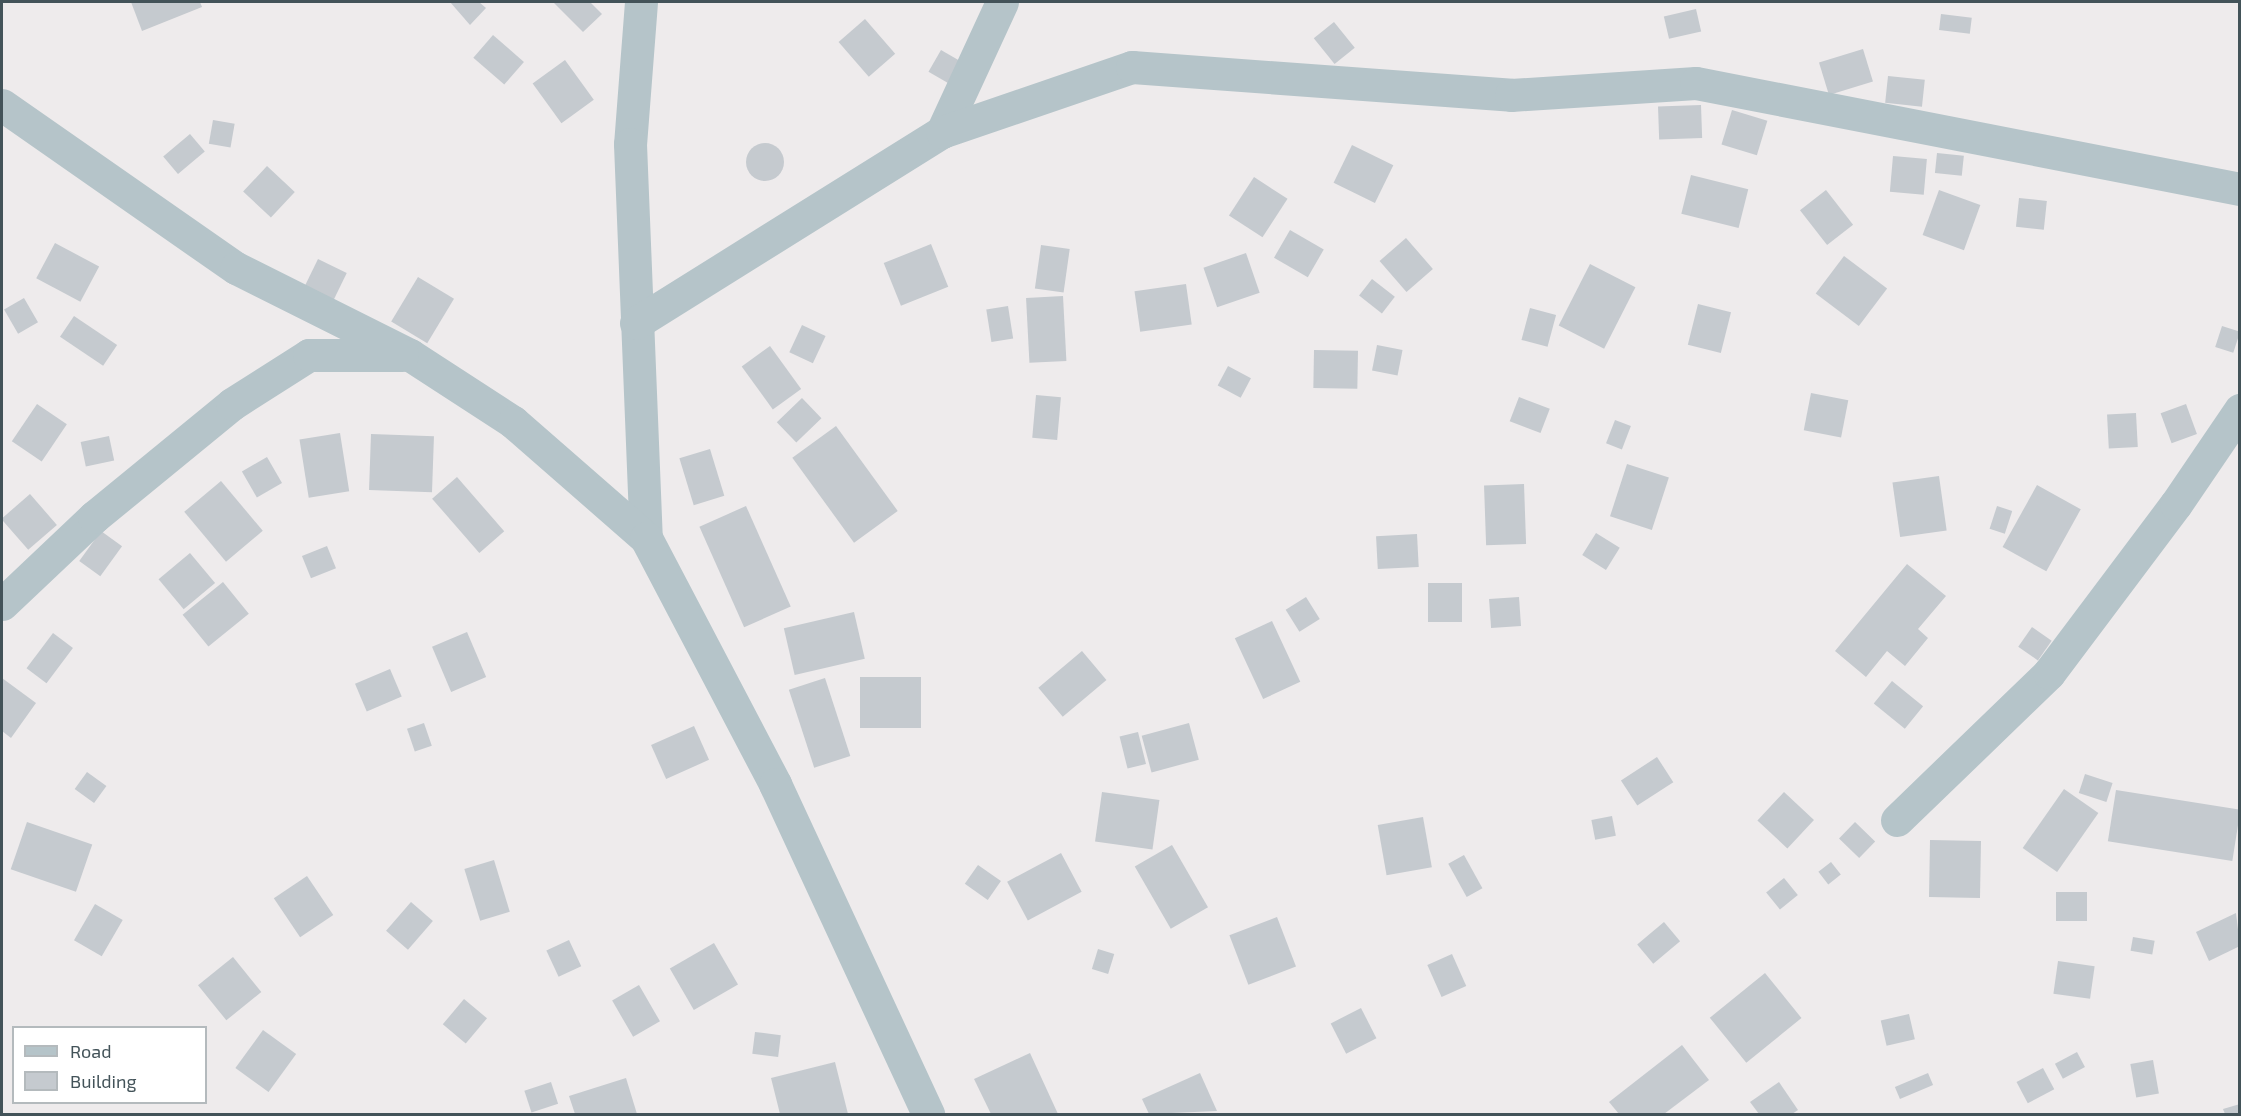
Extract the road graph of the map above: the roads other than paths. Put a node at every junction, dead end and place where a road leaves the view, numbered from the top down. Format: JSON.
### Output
{"nodes":[{"id":1,"x":641,"y":2,"type":"edge"},
{"id":2,"x":1002,"y":2,"type":"edge"},
{"id":3,"x":2,"y":105,"type":"edge"},
{"id":4,"x":942,"y":132,"type":"junction"},
{"id":5,"x":2240,"y":189,"type":"edge"},
{"id":6,"x":636,"y":323,"type":"junction"},
{"id":7,"x":410,"y":355,"type":"junction"},
{"id":8,"x":2240,"y":410,"type":"edge"},
{"id":9,"x":646,"y":538,"type":"junction"},
{"id":10,"x":2,"y":604,"type":"edge"},
{"id":11,"x":1897,"y":820,"type":"dead end"},
{"id":12,"x":928,"y":1114,"type":"edge"}],
"edges":[{"from":1,"to":6,"type":"street"},
{"from":2,"to":4,"type":"street"},
{"from":3,"to":7,"type":"street"},
{"from":4,"to":5,"type":"street"},
{"from":4,"to":6,"type":"street"},
{"from":6,"to":9,"type":"street"},
{"from":7,"to":9,"type":"street"},
{"from":7,"to":10,"type":"street"},
{"from":8,"to":11,"type":"street"},
{"from":9,"to":12,"type":"street"}]}
